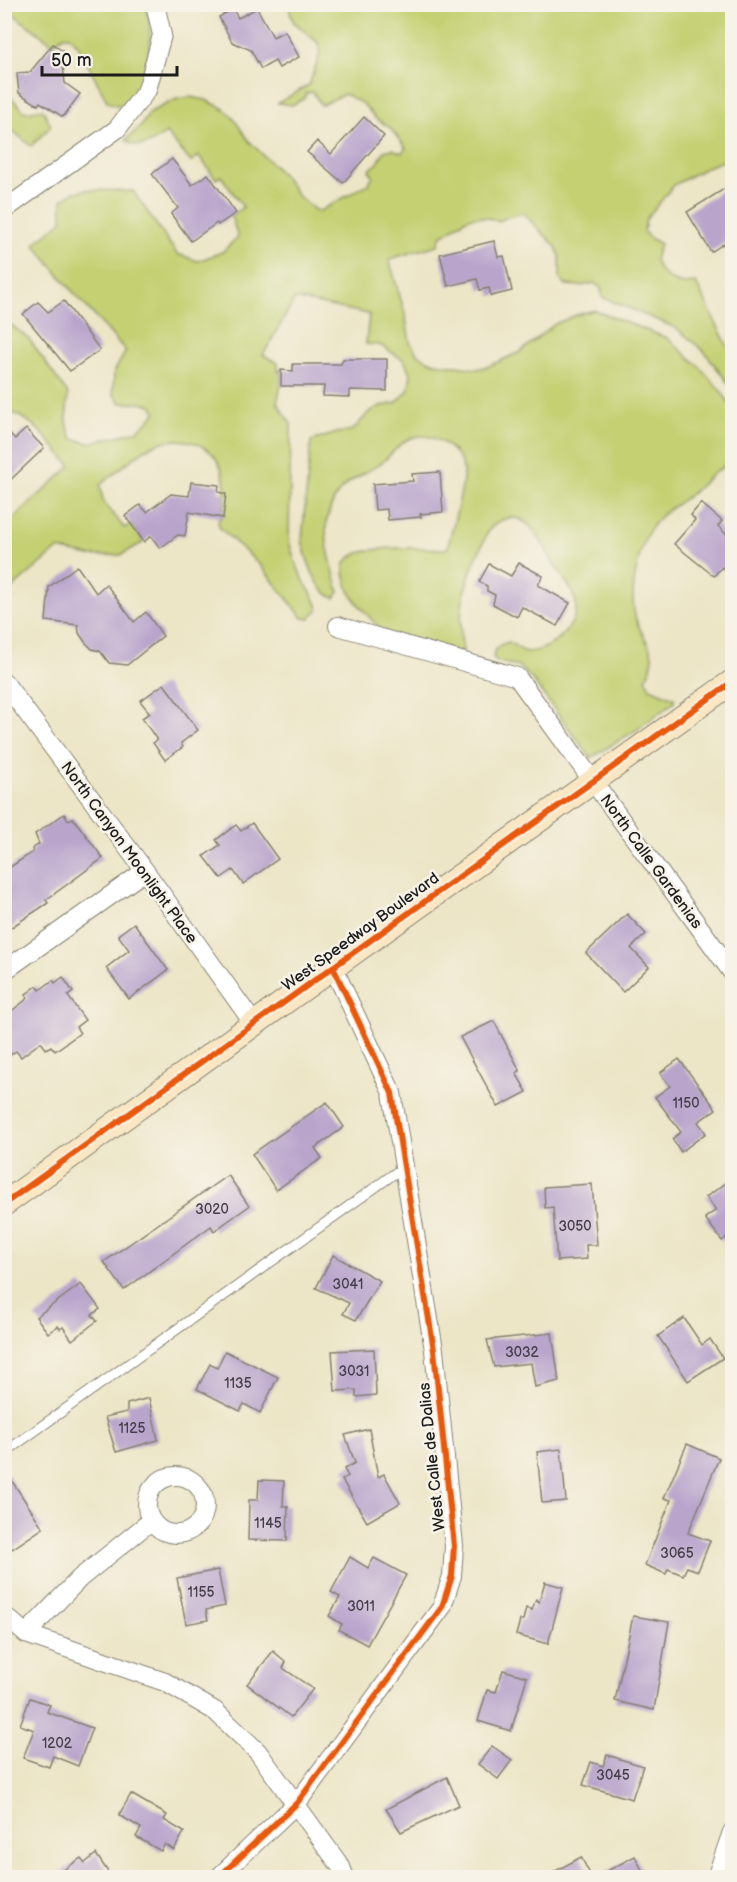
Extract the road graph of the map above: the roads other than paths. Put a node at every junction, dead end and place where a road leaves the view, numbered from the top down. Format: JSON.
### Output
{"nodes":[{"id":1,"x":155,"y":4,"type":"edge"},
{"id":2,"x":4,"y":210,"type":"edge"},
{"id":3,"x":338,"y":627,"type":"dead end"},
{"id":4,"x":4,"y":682,"type":"edge"},
{"id":5,"x":732,"y":682,"type":"edge"},
{"id":6,"x":593,"y":780,"type":"junction"},
{"id":7,"x":146,"y":871,"type":"junction"},
{"id":8,"x":333,"y":967,"type":"junction"},
{"id":9,"x":4,"y":971,"type":"edge"},
{"id":10,"x":732,"y":972,"type":"edge"},
{"id":11,"x":254,"y":1024,"type":"junction"},
{"id":12,"x":405,"y":1166,"type":"junction"},
{"id":13,"x":4,"y":1204,"type":"edge"},
{"id":14,"x":4,"y":1453,"type":"edge"},
{"id":15,"x":151,"y":1521,"type":"dead end"},
{"id":16,"x":4,"y":1614,"type":"edge"},
{"id":17,"x":26,"y":1634,"type":"junction"},
{"id":18,"x":297,"y":1803,"type":"junction"},
{"id":19,"x":732,"y":1832,"type":"edge"},
{"id":20,"x":218,"y":1878,"type":"edge"},
{"id":21,"x":345,"y":1878,"type":"edge"},
{"id":22,"x":716,"y":1878,"type":"edge"}],
"edges":[{"from":1,"to":2,"type":"street"},
{"from":3,"to":6,"type":"street","name":"North Calle Gardenias"},
{"from":4,"to":7,"type":"street","name":"North Canyon Moonlight Place"},
{"from":5,"to":6,"type":"main road","name":"West Speedway Boulevard"},
{"from":6,"to":8,"type":"main road","name":"West Speedway Boulevard"},
{"from":6,"to":10,"type":"street","name":"North Calle Gardenias"},
{"from":7,"to":9,"type":"street"},
{"from":7,"to":11,"type":"street","name":"North Canyon Moonlight Place"},
{"from":8,"to":11,"type":"main road","name":"West Speedway Boulevard"},
{"from":8,"to":12,"type":"street","name":"West Calle de Dalias"},
{"from":11,"to":13,"type":"main road","name":"West Speedway Boulevard"},
{"from":12,"to":14,"type":"lane"},
{"from":12,"to":18,"type":"street","name":"West Calle de Dalias"},
{"from":15,"to":17,"type":"street"},
{"from":16,"to":17,"type":"street"},
{"from":17,"to":18,"type":"street"},
{"from":18,"to":20,"type":"street","name":"West Calle de Dalias"},
{"from":18,"to":21,"type":"street"},
{"from":19,"to":22,"type":"street"}]}
